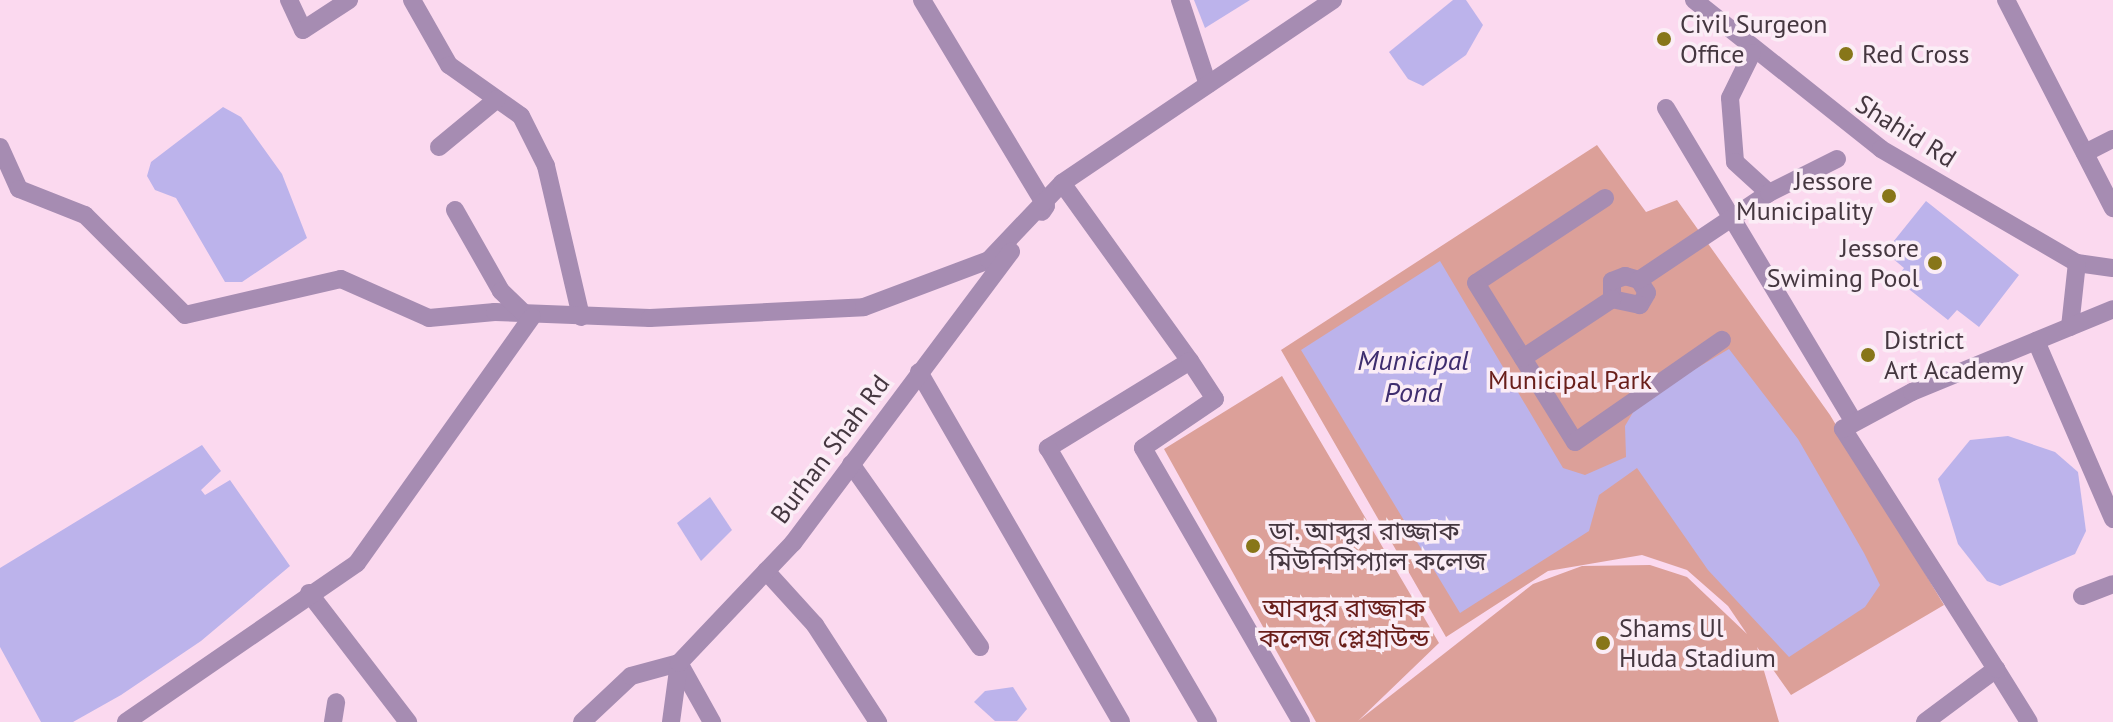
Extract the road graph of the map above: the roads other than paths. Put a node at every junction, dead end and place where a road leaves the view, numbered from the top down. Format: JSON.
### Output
{"nodes":[{"id":1,"x":289,"y":0,"type":"edge"},
{"id":2,"x":349,"y":0,"type":"edge"},
{"id":3,"x":412,"y":0,"type":"edge"},
{"id":4,"x":922,"y":0,"type":"edge"},
{"id":5,"x":1180,"y":0,"type":"edge"},
{"id":6,"x":1333,"y":0,"type":"edge"},
{"id":7,"x":1694,"y":0,"type":"edge"},
{"id":8,"x":2006,"y":0,"type":"edge"},
{"id":9,"x":1752,"y":53,"type":"junction"},
{"id":10,"x":1208,"y":85,"type":"junction"},
{"id":11,"x":497,"y":99,"type":"junction"},
{"id":12,"x":1666,"y":108,"type":"dead end"},
{"id":13,"x":2113,"y":139,"type":"edge"},
{"id":14,"x":0,"y":147,"type":"edge"},
{"id":15,"x":439,"y":147,"type":"dead end"},
{"id":16,"x":2085,"y":153,"type":"junction"},
{"id":17,"x":1837,"y":159,"type":"dead end"},
{"id":18,"x":1062,"y":183,"type":"junction"},
{"id":19,"x":1769,"y":193,"type":"junction"},
{"id":20,"x":1605,"y":198,"type":"dead end"},
{"id":21,"x":1046,"y":206,"type":"junction"},
{"id":22,"x":2113,"y":208,"type":"edge"},
{"id":23,"x":455,"y":210,"type":"dead end"},
{"id":24,"x":1735,"y":216,"type":"junction"},
{"id":25,"x":2077,"y":263,"type":"junction"},
{"id":26,"x":2113,"y":268,"type":"edge"},
{"id":27,"x":1639,"y":280,"type":"junction"},
{"id":28,"x":1612,"y":299,"type":"junction"},
{"id":29,"x":2113,"y":309,"type":"edge"},
{"id":30,"x":529,"y":316,"type":"junction"},
{"id":31,"x":581,"y":317,"type":"junction"},
{"id":32,"x":2070,"y":327,"type":"junction"},
{"id":33,"x":1722,"y":340,"type":"dead end"},
{"id":34,"x":2036,"y":341,"type":"junction"},
{"id":35,"x":1523,"y":358,"type":"junction"},
{"id":36,"x":1190,"y":361,"type":"junction"},
{"id":37,"x":919,"y":372,"type":"junction"},
{"id":38,"x":1854,"y":422,"type":"junction"},
{"id":39,"x":851,"y":464,"type":"junction"},
{"id":40,"x":2113,"y":519,"type":"edge"},
{"id":41,"x":766,"y":571,"type":"junction"},
{"id":42,"x":2113,"y":584,"type":"edge"},
{"id":43,"x":309,"y":593,"type":"junction"},
{"id":44,"x":2082,"y":596,"type":"dead end"},
{"id":45,"x":980,"y":647,"type":"dead end"},
{"id":46,"x":679,"y":663,"type":"junction"},
{"id":47,"x":1996,"y":669,"type":"junction"},
{"id":48,"x":336,"y":702,"type":"dead end"},
{"id":49,"x":126,"y":722,"type":"edge"},
{"id":50,"x":333,"y":722,"type":"edge"},
{"id":51,"x":408,"y":722,"type":"edge"},
{"id":52,"x":582,"y":722,"type":"edge"},
{"id":53,"x":671,"y":722,"type":"edge"},
{"id":54,"x":712,"y":722,"type":"edge"},
{"id":55,"x":878,"y":722,"type":"edge"},
{"id":56,"x":1121,"y":722,"type":"edge"},
{"id":57,"x":1208,"y":722,"type":"edge"},
{"id":58,"x":1301,"y":722,"type":"edge"},
{"id":59,"x":1925,"y":722,"type":"edge"},
{"id":60,"x":2029,"y":722,"type":"edge"}],
"edges":[{"from":1,"to":2,"type":"street"},
{"from":3,"to":11,"type":"street"},
{"from":4,"to":21,"type":"street"},
{"from":5,"to":10,"type":"street"},
{"from":6,"to":10,"type":"street"},
{"from":7,"to":9,"type":"street","name":"Shahid Rd"},
{"from":8,"to":16,"type":"street"},
{"from":9,"to":19,"type":"street"},
{"from":9,"to":25,"type":"street","name":"Shahid Rd"},
{"from":10,"to":18,"type":"street"},
{"from":11,"to":15,"type":"street"},
{"from":11,"to":31,"type":"street"},
{"from":12,"to":24,"type":"street"},
{"from":13,"to":16,"type":"street"},
{"from":14,"to":30,"type":"street"},
{"from":16,"to":22,"type":"street"},
{"from":17,"to":19,"type":"street"},
{"from":18,"to":21,"type":"street"},
{"from":18,"to":36,"type":"street"},
{"from":19,"to":24,"type":"street"},
{"from":20,"to":35,"type":"street"},
{"from":21,"to":31,"type":"street"},
{"from":21,"to":37,"type":"street","name":"Burhan Shah Rd"},
{"from":23,"to":30,"type":"street"},
{"from":24,"to":27,"type":"street"},
{"from":24,"to":38,"type":"street"},
{"from":25,"to":26,"type":"street","name":"Shahid Rd"},
{"from":25,"to":32,"type":"street"},
{"from":27,"to":28,"type":"street"},
{"from":27,"to":28,"type":"street"},
{"from":28,"to":35,"type":"street"},
{"from":29,"to":32,"type":"street"},
{"from":30,"to":31,"type":"street"},
{"from":30,"to":43,"type":"street"},
{"from":32,"to":34,"type":"street"},
{"from":33,"to":35,"type":"street"},
{"from":34,"to":38,"type":"street"},
{"from":34,"to":40,"type":"street"},
{"from":36,"to":57,"type":"street"},
{"from":36,"to":58,"type":"street"},
{"from":37,"to":39,"type":"street","name":"Burhan Shah Rd"},
{"from":37,"to":56,"type":"street"},
{"from":38,"to":47,"type":"street"},
{"from":39,"to":41,"type":"street","name":"Burhan Shah Rd"},
{"from":39,"to":45,"type":"street"},
{"from":41,"to":46,"type":"street","name":"Burhan Shah Rd"},
{"from":41,"to":55,"type":"street"},
{"from":42,"to":44,"type":"street"},
{"from":43,"to":49,"type":"street"},
{"from":43,"to":51,"type":"street"},
{"from":46,"to":52,"type":"street"},
{"from":46,"to":53,"type":"street"},
{"from":46,"to":54,"type":"street"},
{"from":47,"to":59,"type":"street"},
{"from":47,"to":60,"type":"street"},
{"from":48,"to":50,"type":"street"}]}
